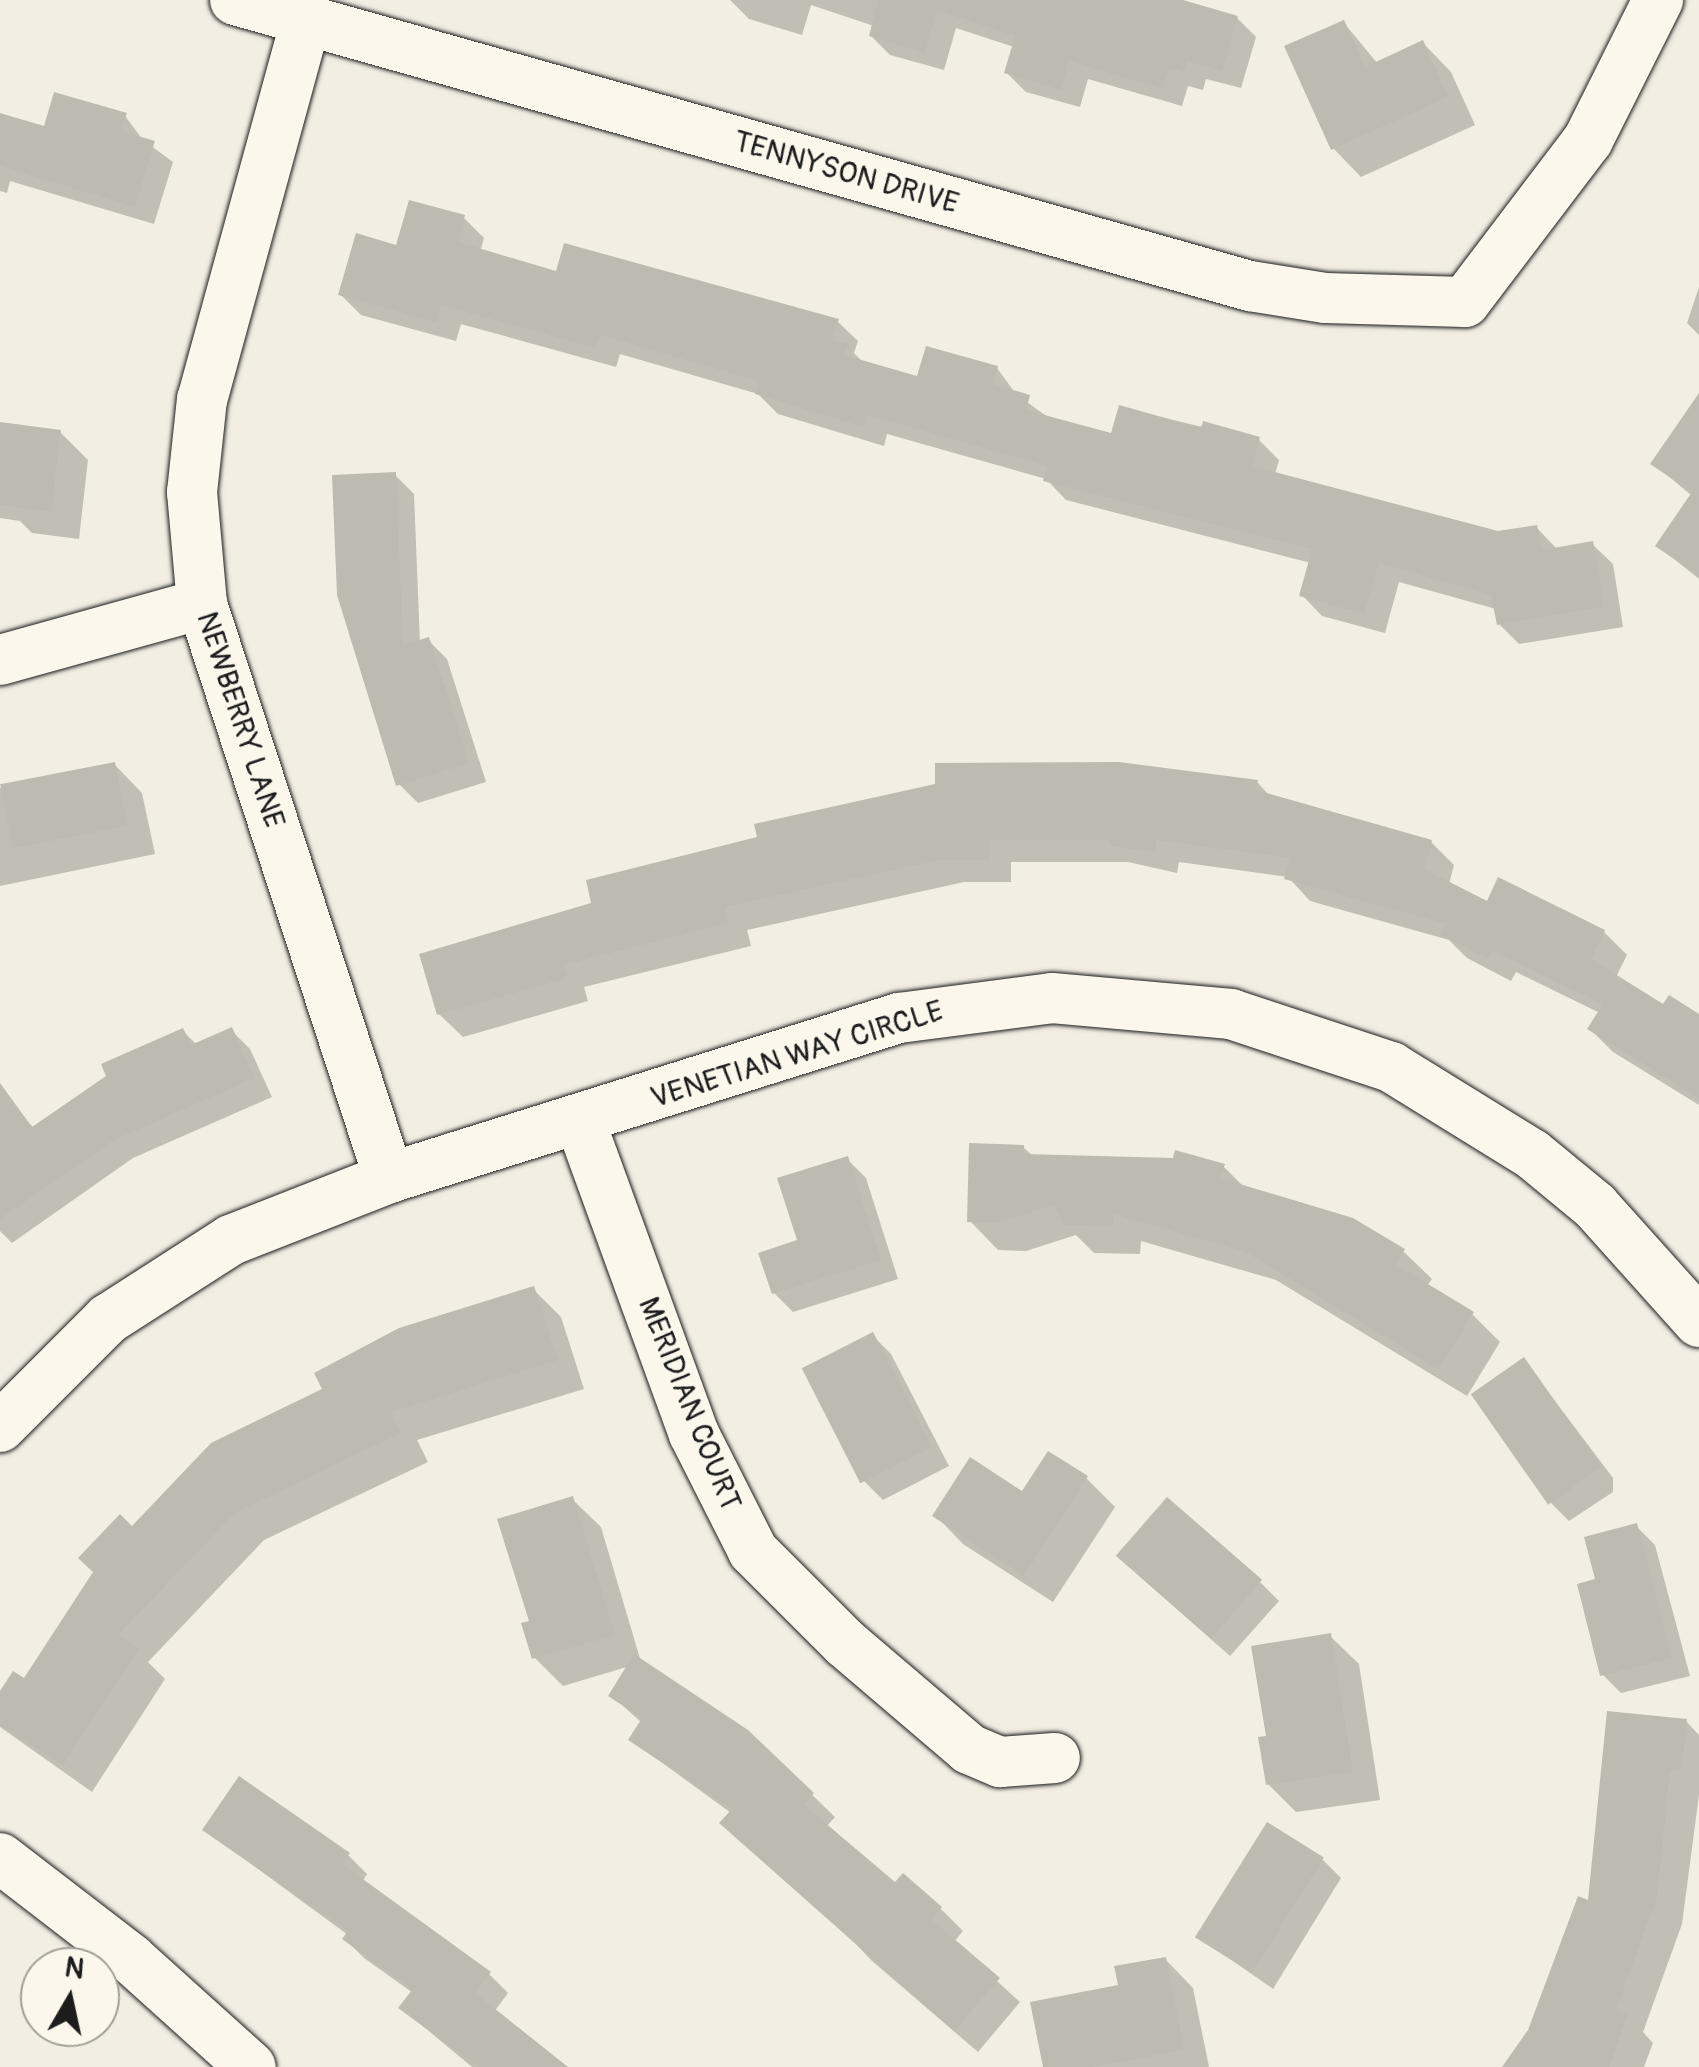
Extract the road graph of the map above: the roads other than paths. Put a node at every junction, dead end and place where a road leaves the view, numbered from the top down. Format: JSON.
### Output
{"nodes":[{"id":1,"x":235,"y":0,"type":"edge"},
{"id":2,"x":1658,"y":0,"type":"edge"},
{"id":3,"x":306,"y":20,"type":"junction"},
{"id":4,"x":202,"y":604,"type":"junction"},
{"id":5,"x":0,"y":660,"type":"edge"},
{"id":6,"x":580,"y":1121,"type":"junction"},
{"id":7,"x":389,"y":1178,"type":"junction"},
{"id":8,"x":1699,"y":1322,"type":"edge"},
{"id":9,"x":0,"y":1426,"type":"edge"},
{"id":10,"x":1055,"y":1758,"type":"dead end"},
{"id":11,"x":0,"y":1858,"type":"edge"},
{"id":12,"x":251,"y":2067,"type":"edge"}],
"edges":[{"from":1,"to":3,"type":"street","name":"TENNYSON DRIVE"},
{"from":2,"to":3,"type":"street","name":"TENNYSON DRIVE"},
{"from":3,"to":4,"type":"street","name":"NEWBERRY LANE"},
{"from":4,"to":5,"type":"street"},
{"from":4,"to":7,"type":"street","name":"NEWBERRY LANE"},
{"from":6,"to":7,"type":"street","name":"VENETIAN WAY CIRCLE"},
{"from":6,"to":8,"type":"street","name":"VENETIAN WAY CIRCLE"},
{"from":6,"to":10,"type":"street","name":"MERIDIAN COURT"},
{"from":7,"to":9,"type":"street","name":"VENETIAN WAY CIRCLE"},
{"from":11,"to":12,"type":"street"}]}
